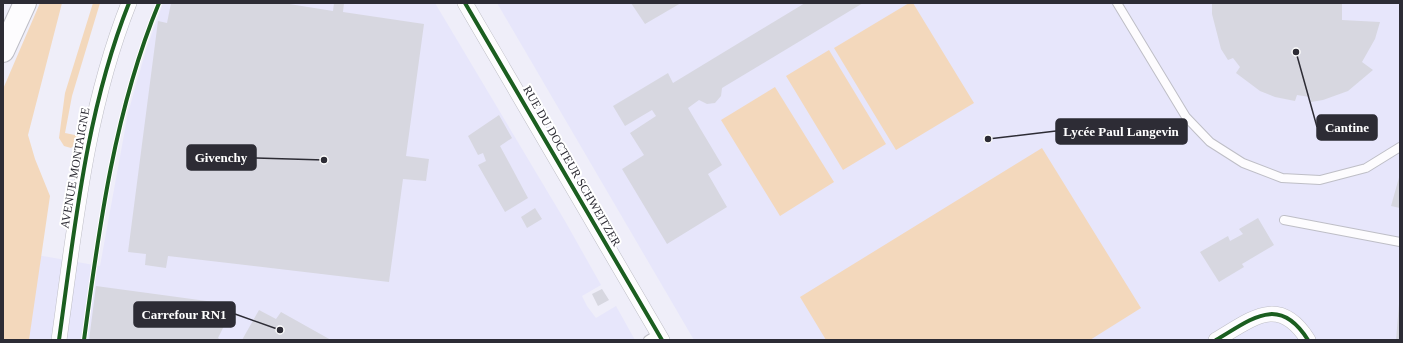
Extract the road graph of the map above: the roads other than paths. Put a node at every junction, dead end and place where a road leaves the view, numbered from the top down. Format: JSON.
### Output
{"nodes":[{"id":1,"x":25,"y":3,"type":"edge"},
{"id":2,"x":129,"y":3,"type":"edge"},
{"id":3,"x":465,"y":3,"type":"edge"},
{"id":4,"x":1117,"y":3,"type":"edge"},
{"id":5,"x":3,"y":51,"type":"edge"},
{"id":6,"x":1400,"y":147,"type":"edge"},
{"id":7,"x":1284,"y":220,"type":"dead end"},
{"id":8,"x":1400,"y":242,"type":"edge"},
{"id":9,"x":656,"y":338,"type":"edge"},
{"id":10,"x":59,"y":340,"type":"edge"},
{"id":11,"x":1216,"y":340,"type":"edge"},
{"id":12,"x":1308,"y":340,"type":"edge"}],
"edges":[{"from":1,"to":5,"type":"main road"},
{"from":2,"to":10,"type":"street","name":"AVENUE MONTAIGNE"},
{"from":3,"to":9,"type":"street","name":"RUE DU DOCTEUR SCHWEITZER"},
{"from":4,"to":6,"type":"lane"},
{"from":7,"to":8,"type":"lane"},
{"from":11,"to":12,"type":"street"}]}
